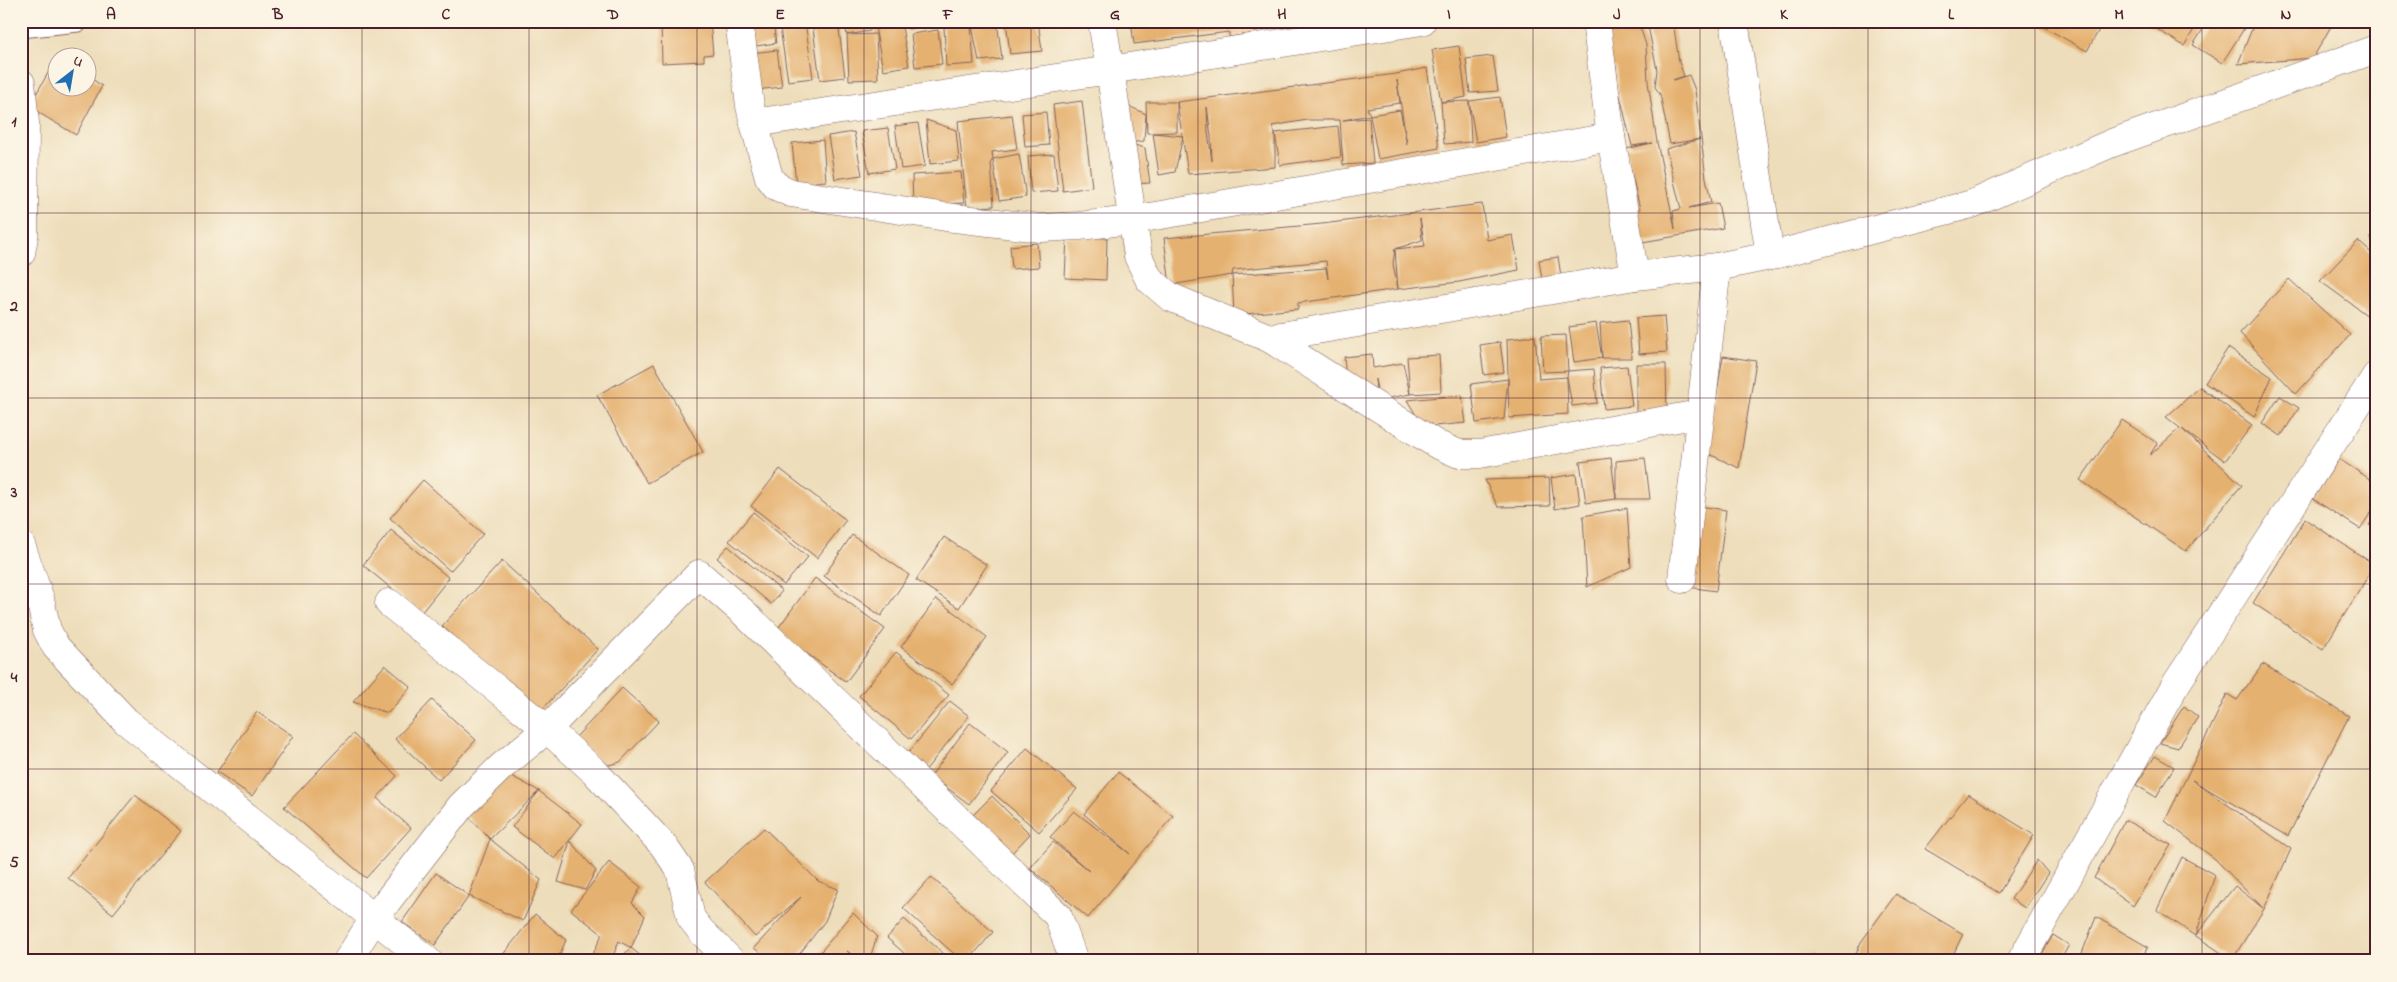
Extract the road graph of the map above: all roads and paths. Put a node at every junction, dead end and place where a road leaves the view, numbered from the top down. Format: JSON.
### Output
{"nodes":[{"id":1,"x":78,"y":21,"type":"edge"},
{"id":2,"x":739,"y":21,"type":"edge"},
{"id":3,"x":1102,"y":21,"type":"edge"},
{"id":4,"x":1422,"y":21,"type":"edge"},
{"id":5,"x":1596,"y":21,"type":"edge"},
{"id":6,"x":1734,"y":21,"type":"edge"},
{"id":7,"x":21,"y":27,"type":"edge"},
{"id":8,"x":2376,"y":49,"type":"edge"},
{"id":9,"x":1110,"y":70,"type":"junction"},
{"id":10,"x":21,"y":83,"type":"edge"},
{"id":11,"x":754,"y":123,"type":"junction"},
{"id":12,"x":1611,"y":137,"type":"junction"},
{"id":13,"x":1132,"y":220,"type":"junction"},
{"id":14,"x":21,"y":253,"type":"edge"},
{"id":15,"x":1770,"y":256,"type":"junction"},
{"id":16,"x":1717,"y":267,"type":"junction"},
{"id":17,"x":1634,"y":276,"type":"junction"},
{"id":18,"x":1270,"y":338,"type":"junction"},
{"id":19,"x":2376,"y":376,"type":"edge"},
{"id":20,"x":1699,"y":414,"type":"junction"},
{"id":21,"x":21,"y":545,"type":"edge"},
{"id":22,"x":1682,"y":580,"type":"dead end"},
{"id":23,"x":389,"y":603,"type":"dead end"},
{"id":24,"x":547,"y":729,"type":"junction"},
{"id":25,"x":375,"y":917,"type":"junction"},
{"id":26,"x":347,"y":961,"type":"edge"},
{"id":27,"x":428,"y":961,"type":"edge"},
{"id":28,"x":731,"y":961,"type":"edge"},
{"id":29,"x":1074,"y":961,"type":"edge"},
{"id":30,"x":2021,"y":961,"type":"edge"}],
"edges":[{"from":1,"to":7,"type":"lane"},
{"from":2,"to":11,"type":"street"},
{"from":3,"to":9,"type":"street"},
{"from":4,"to":9,"type":"street"},
{"from":5,"to":12,"type":"street"},
{"from":6,"to":15,"type":"street"},
{"from":8,"to":15,"type":"street"},
{"from":9,"to":11,"type":"street"},
{"from":9,"to":13,"type":"street"},
{"from":10,"to":14,"type":"street"},
{"from":11,"to":13,"type":"street"},
{"from":12,"to":13,"type":"street"},
{"from":12,"to":17,"type":"street"},
{"from":13,"to":18,"type":"street"},
{"from":15,"to":16,"type":"street"},
{"from":16,"to":17,"type":"street"},
{"from":16,"to":20,"type":"street"},
{"from":17,"to":18,"type":"street"},
{"from":18,"to":20,"type":"street"},
{"from":19,"to":30,"type":"street"},
{"from":20,"to":22,"type":"street"},
{"from":21,"to":25,"type":"street"},
{"from":23,"to":24,"type":"street"},
{"from":24,"to":25,"type":"street"},
{"from":24,"to":28,"type":"street"},
{"from":24,"to":29,"type":"street"},
{"from":25,"to":26,"type":"street"},
{"from":25,"to":27,"type":"street"}]}
